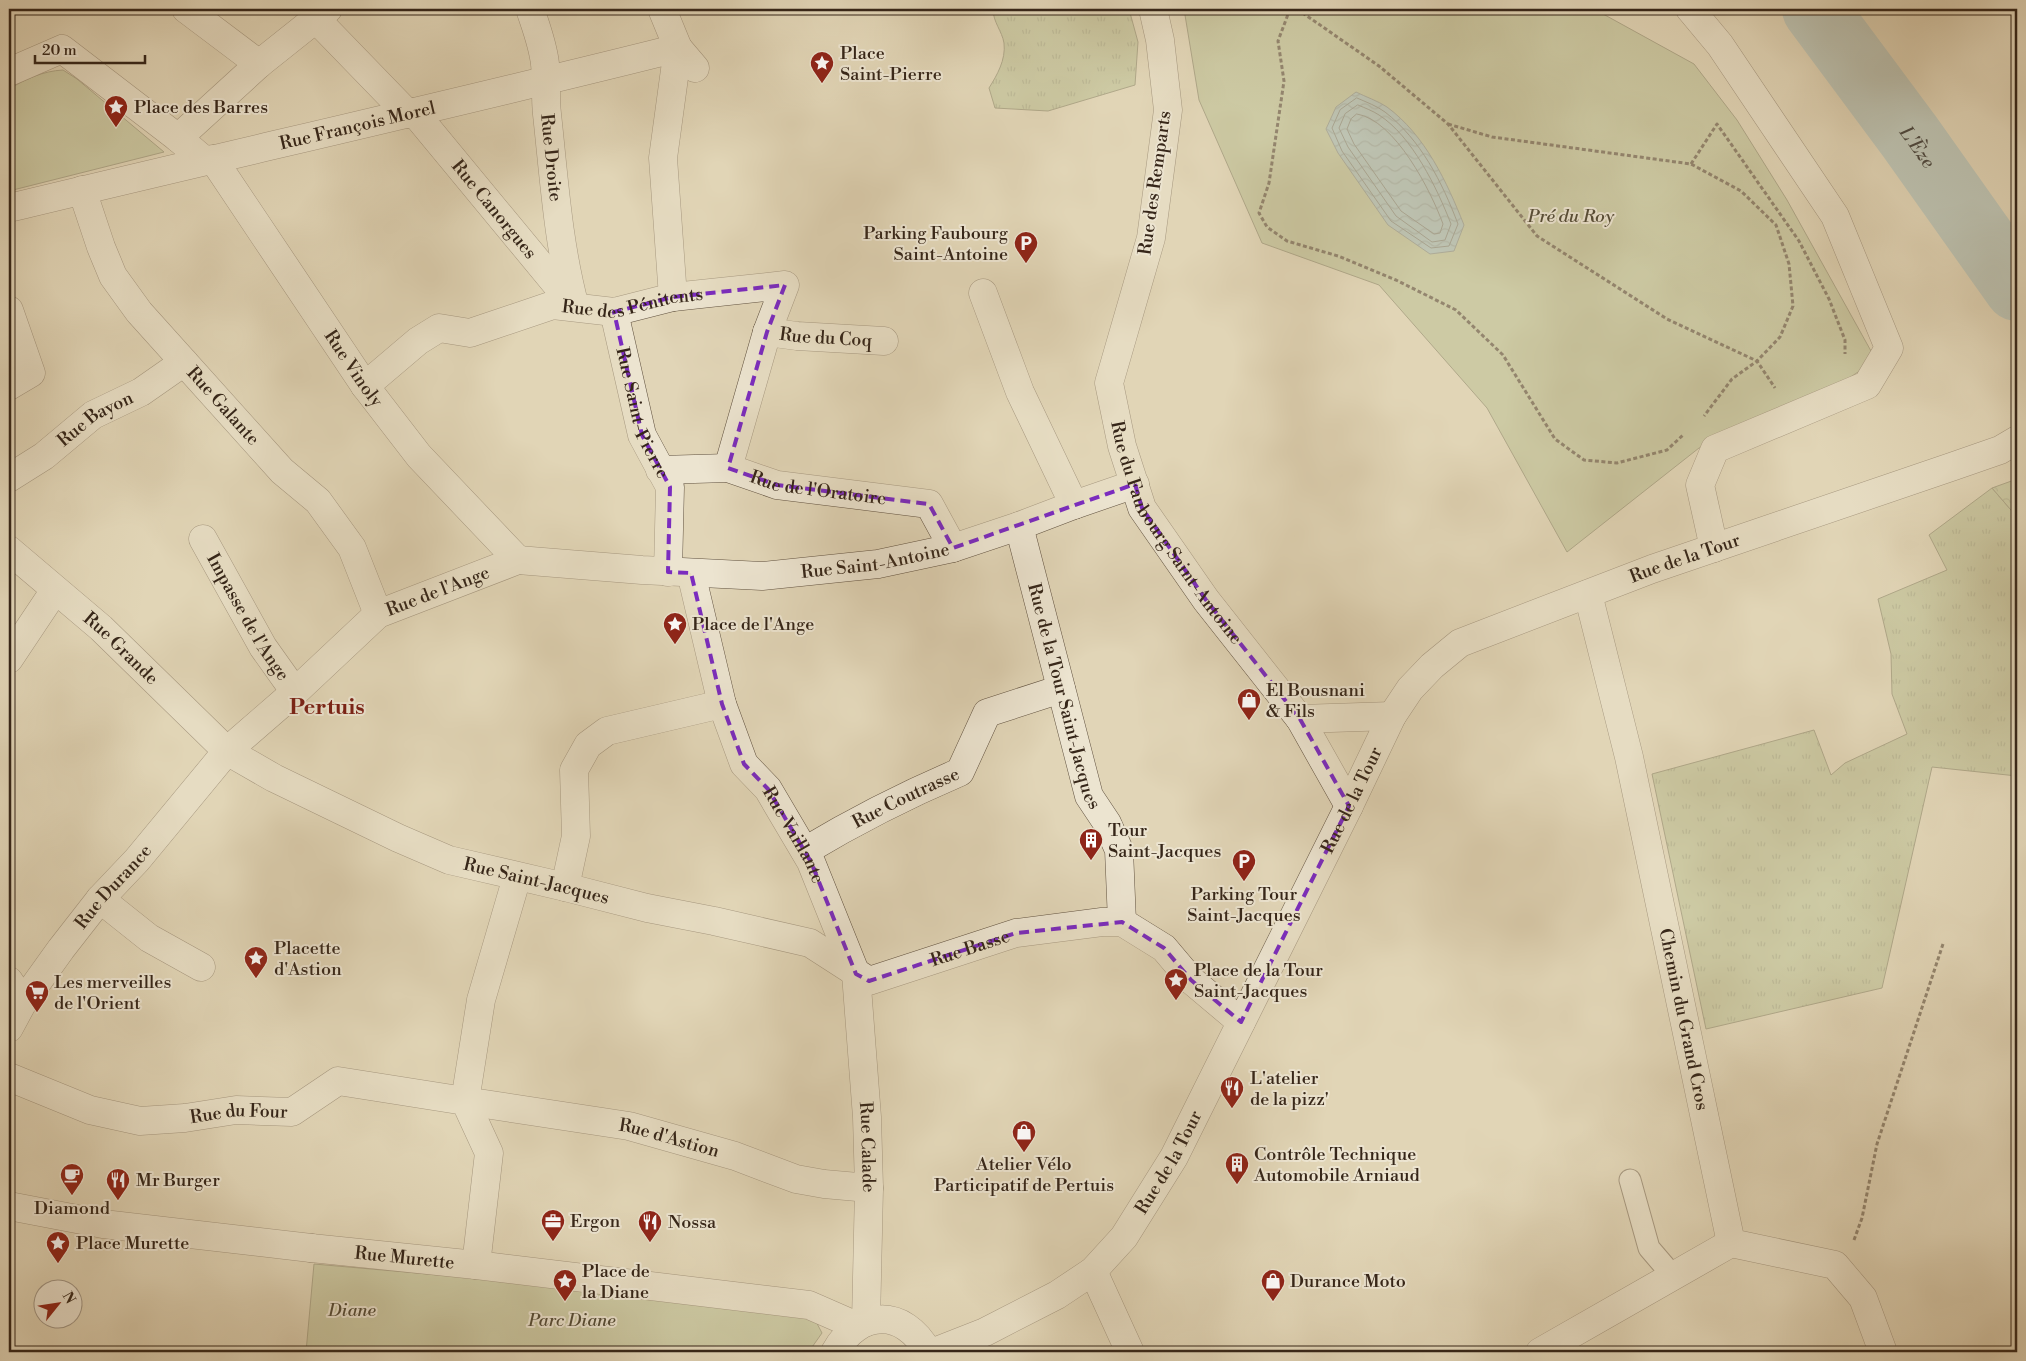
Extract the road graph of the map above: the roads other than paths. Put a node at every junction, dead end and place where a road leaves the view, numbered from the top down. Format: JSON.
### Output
{"nodes":[{"id":1,"x":186,"y":9,"type":"edge"},
{"id":2,"x":530,"y":9,"type":"edge"},
{"id":3,"x":662,"y":9,"type":"edge"},
{"id":4,"x":1153,"y":9,"type":"edge"},
{"id":5,"x":1690,"y":9,"type":"edge"},
{"id":6,"x":321,"y":13,"type":"edge"},
{"id":7,"x":687,"y":58,"type":"junction"},
{"id":8,"x":259,"y":64,"type":"junction"},
{"id":9,"x":9,"y":72,"type":"edge"},
{"id":10,"x":546,"y":81,"type":"junction"},
{"id":11,"x":411,"y":113,"type":"junction"},
{"id":12,"x":178,"y":138,"type":"junction"},
{"id":13,"x":208,"y":160,"type":"junction"},
{"id":14,"x":82,"y":190,"type":"junction"},
{"id":15,"x":9,"y":208,"type":"edge"},
{"id":16,"x":983,"y":294,"type":"dead end"},
{"id":17,"x":673,"y":297,"type":"junction"},
{"id":18,"x":575,"y":306,"type":"junction"},
{"id":19,"x":9,"y":310,"type":"edge"},
{"id":20,"x":614,"y":312,"type":"junction"},
{"id":21,"x":767,"y":332,"type":"junction"},
{"id":22,"x":884,"y":341,"type":"dead end"},
{"id":23,"x":184,"y":362,"type":"junction"},
{"id":24,"x":20,"y":380,"type":"edge"},
{"id":25,"x":1109,"y":383,"type":"joint"},
{"id":26,"x":365,"y":386,"type":"junction"},
{"id":27,"x":2017,"y":440,"type":"edge"},
{"id":28,"x":728,"y":468,"type":"junction"},
{"id":29,"x":660,"y":470,"type":"junction"},
{"id":30,"x":9,"y":478,"type":"edge"},
{"id":31,"x":1135,"y":484,"type":"junction"},
{"id":32,"x":1074,"y":505,"type":"junction"},
{"id":33,"x":1019,"y":526,"type":"junction"},
{"id":34,"x":204,"y":539,"type":"dead end"},
{"id":35,"x":953,"y":548,"type":"junction"},
{"id":36,"x":1714,"y":548,"type":"junction"},
{"id":37,"x":9,"y":550,"type":"edge"},
{"id":38,"x":518,"y":560,"type":"junction"},
{"id":39,"x":680,"y":572,"type":"junction"},
{"id":40,"x":55,"y":590,"type":"junction"},
{"id":41,"x":1588,"y":594,"type":"junction"},
{"id":42,"x":378,"y":614,"type":"junction"},
{"id":43,"x":9,"y":658,"type":"edge"},
{"id":44,"x":1061,"y":689,"type":"junction"},
{"id":45,"x":296,"y":692,"type":"junction"},
{"id":46,"x":722,"y":704,"type":"junction"},
{"id":47,"x":1392,"y":716,"type":"junction"},
{"id":48,"x":1300,"y":719,"type":"junction"},
{"id":49,"x":227,"y":751,"type":"junction"},
{"id":50,"x":1349,"y":806,"type":"junction"},
{"id":51,"x":805,"y":851,"type":"junction"},
{"id":52,"x":517,"y":877,"type":"junction"},
{"id":53,"x":565,"y":886,"type":"junction"},
{"id":54,"x":100,"y":899,"type":"junction"},
{"id":55,"x":1122,"y":922,"type":"junction"},
{"id":56,"x":200,"y":967,"type":"dead end"},
{"id":57,"x":856,"y":974,"type":"junction"},
{"id":58,"x":16,"y":991,"type":"edge"},
{"id":59,"x":1241,"y":1022,"type":"junction"},
{"id":60,"x":9,"y":1028,"type":"edge"},
{"id":61,"x":9,"y":1077,"type":"edge"},
{"id":62,"x":465,"y":1101,"type":"junction"},
{"id":63,"x":1630,"y":1180,"type":"dead end"},
{"id":64,"x":869,"y":1188,"type":"junction"},
{"id":65,"x":9,"y":1206,"type":"edge"},
{"id":66,"x":1731,"y":1243,"type":"junction"},
{"id":67,"x":476,"y":1265,"type":"junction"},
{"id":68,"x":1093,"y":1271,"type":"junction"},
{"id":69,"x":1673,"y":1276,"type":"junction"},
{"id":70,"x":861,"y":1324,"type":"junction"},
{"id":71,"x":835,"y":1352,"type":"edge"},
{"id":72,"x":928,"y":1352,"type":"edge"},
{"id":73,"x":934,"y":1352,"type":"edge"},
{"id":74,"x":1130,"y":1352,"type":"edge"},
{"id":75,"x":1540,"y":1352,"type":"edge"},
{"id":76,"x":1883,"y":1352,"type":"edge"}],
"edges":[{"from":1,"to":8,"type":"street"},
{"from":2,"to":10,"type":"street","name":"Rue Droite"},
{"from":3,"to":7,"type":"street"},
{"from":4,"to":25,"type":"street","name":"Rue des Remparts"},
{"from":5,"to":36,"type":"street"},
{"from":6,"to":8,"type":"street"},
{"from":6,"to":11,"type":"street","name":"Rue Canorgues"},
{"from":7,"to":10,"type":"street","name":"Rue François Morel"},
{"from":7,"to":17,"type":"street"},
{"from":8,"to":12,"type":"street"},
{"from":9,"to":12,"type":"street","name":"Rue Vinoly"},
{"from":10,"to":11,"type":"street","name":"Rue François Morel"},
{"from":10,"to":18,"type":"street","name":"Rue Droite"},
{"from":11,"to":13,"type":"street","name":"Rue François Morel"},
{"from":11,"to":18,"type":"street","name":"Rue Canorgues"},
{"from":12,"to":13,"type":"street","name":"Rue Vinoly"},
{"from":13,"to":14,"type":"street","name":"Rue François Morel"},
{"from":13,"to":26,"type":"street","name":"Rue Vinoly"},
{"from":14,"to":15,"type":"street","name":"Rue François Morel"},
{"from":14,"to":23,"type":"street","name":"Rue Galante"},
{"from":16,"to":32,"type":"street"},
{"from":17,"to":20,"type":"street","name":"Rue des Pénitents"},
{"from":17,"to":21,"type":"street","name":"Rue des Pénitents"},
{"from":18,"to":20,"type":"street","name":"Rue des Pénitents"},
{"from":18,"to":26,"type":"street","name":"Rue des Pénitents"},
{"from":19,"to":24,"type":"street"},
{"from":20,"to":29,"type":"street","name":"Rue Saint-Pierre"},
{"from":21,"to":22,"type":"street","name":"Rue du Coq"},
{"from":21,"to":28,"type":"street"},
{"from":23,"to":30,"type":"street","name":"Rue Bayon"},
{"from":23,"to":42,"type":"street","name":"Rue Galante"},
{"from":25,"to":31,"type":"street","name":"Rue du Faubourg Saint-Antoine"},
{"from":26,"to":38,"type":"street","name":"Rue Vinoly"},
{"from":27,"to":36,"type":"street","name":"Rue de la Tour"},
{"from":28,"to":29,"type":"street","name":"Rue de l'Oratoire"},
{"from":28,"to":35,"type":"street","name":"Rue de l'Oratoire"},
{"from":29,"to":39,"type":"street","name":"Rue Saint-Pierre"},
{"from":31,"to":32,"type":"street","name":"Rue Saint-Antoine"},
{"from":31,"to":48,"type":"street","name":"Rue du Faubourg Saint-Antoine"},
{"from":32,"to":33,"type":"street","name":"Rue Saint-Antoine"},
{"from":33,"to":35,"type":"street","name":"Rue Saint-Antoine"},
{"from":33,"to":44,"type":"street","name":"Rue de la Tour Saint-Jacques"},
{"from":34,"to":45,"type":"street","name":"Impasse de l'Ange"},
{"from":35,"to":39,"type":"street","name":"Rue Saint-Antoine"},
{"from":36,"to":41,"type":"street","name":"Rue de la Tour"},
{"from":37,"to":40,"type":"street","name":"Rue Grande"},
{"from":38,"to":39,"type":"street","name":"Rue de l'Ange"},
{"from":38,"to":42,"type":"street","name":"Rue de l'Ange"},
{"from":39,"to":46,"type":"street","name":"Rue Saint-Pierre"},
{"from":40,"to":43,"type":"street"},
{"from":40,"to":49,"type":"street","name":"Rue Grande"},
{"from":41,"to":47,"type":"street","name":"Rue de la Tour"},
{"from":41,"to":66,"type":"street","name":"Chemin du Grand Cros"},
{"from":42,"to":45,"type":"street","name":"Rue de l'Ange"},
{"from":44,"to":51,"type":"street","name":"Rue Coutrasse"},
{"from":44,"to":55,"type":"street","name":"Rue de la Tour Saint-Jacques"},
{"from":45,"to":49,"type":"street","name":"Rue de l'Ange"},
{"from":46,"to":51,"type":"street","name":"Rue Vaillante"},
{"from":46,"to":53,"type":"street"},
{"from":47,"to":48,"type":"street"},
{"from":47,"to":50,"type":"street","name":"Rue de la Tour"},
{"from":48,"to":50,"type":"street","name":"Rue du Faubourg Saint-Antoine"},
{"from":49,"to":52,"type":"street","name":"Rue Saint-Jacques"},
{"from":49,"to":54,"type":"street","name":"Rue Durance"},
{"from":50,"to":59,"type":"street","name":"Rue de la Tour"},
{"from":51,"to":57,"type":"street","name":"Rue Vaillante"},
{"from":52,"to":53,"type":"street","name":"Rue Saint-Jacques"},
{"from":52,"to":62,"type":"street"},
{"from":53,"to":57,"type":"street","name":"Rue Saint-Jacques"},
{"from":54,"to":56,"type":"street"},
{"from":54,"to":58,"type":"street","name":"Rue Durance"},
{"from":55,"to":57,"type":"street","name":"Rue Basse"},
{"from":55,"to":59,"type":"street"},
{"from":57,"to":64,"type":"street","name":"Rue Calade"},
{"from":58,"to":60,"type":"street","name":"Rue Durance"},
{"from":59,"to":68,"type":"street","name":"Rue de la Tour"},
{"from":61,"to":62,"type":"street","name":"Rue du Four"},
{"from":62,"to":64,"type":"street","name":"Rue d'Astion"},
{"from":62,"to":67,"type":"street"},
{"from":63,"to":69,"type":"lane"},
{"from":64,"to":70,"type":"street","name":"Rue Calade"},
{"from":65,"to":67,"type":"street","name":"Rue Murette"},
{"from":66,"to":69,"type":"street"},
{"from":66,"to":76,"type":"street"},
{"from":67,"to":70,"type":"street","name":"Rue Murette"},
{"from":68,"to":73,"type":"street","name":"Rue de la Tour"},
{"from":68,"to":74,"type":"street"},
{"from":69,"to":75,"type":"street"},
{"from":70,"to":71,"type":"street"},
{"from":70,"to":72,"type":"street"}]}
